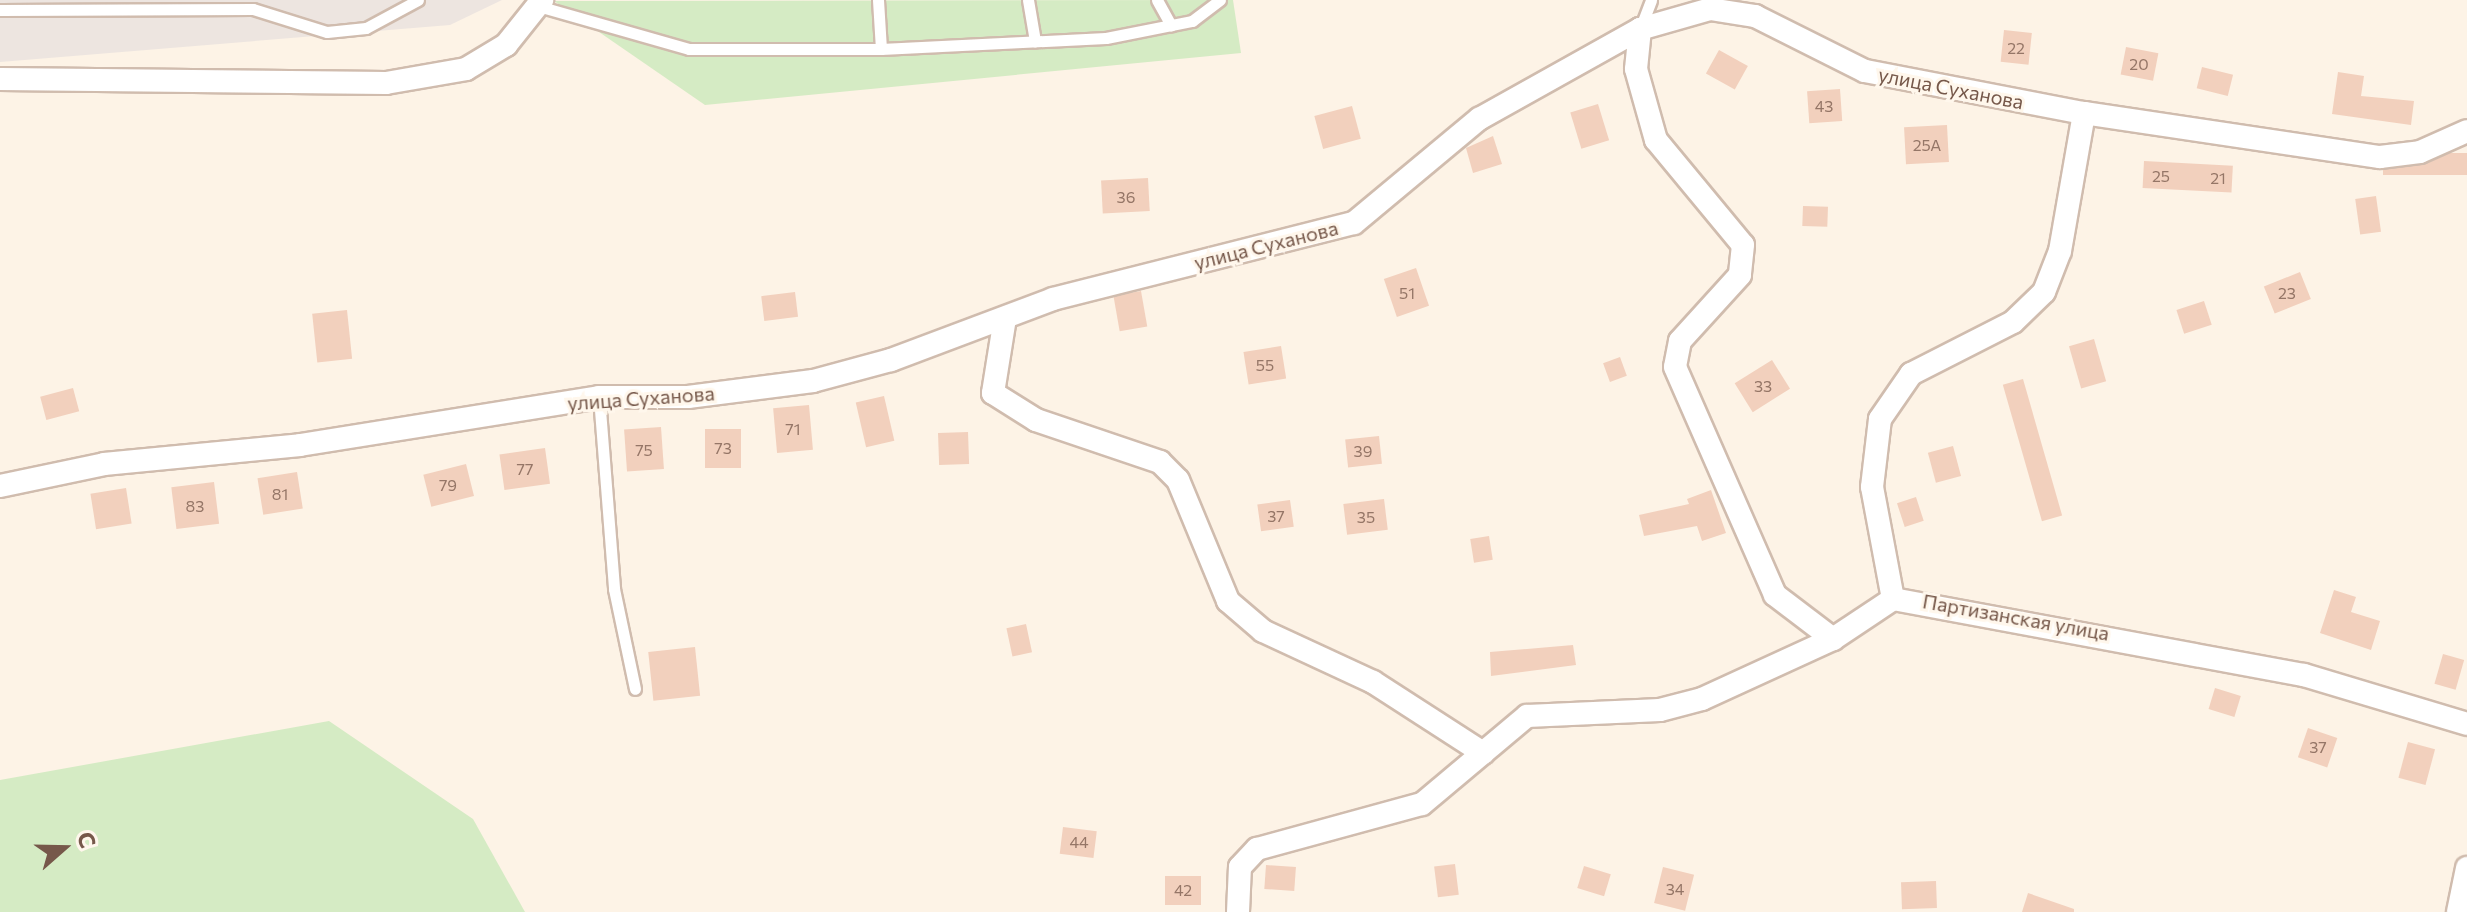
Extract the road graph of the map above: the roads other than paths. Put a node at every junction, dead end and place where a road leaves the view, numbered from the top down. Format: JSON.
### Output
{"nodes":[{"id":1,"x":418,"y":0,"type":"edge"},
{"id":2,"x":878,"y":0,"type":"edge"},
{"id":3,"x":1028,"y":0,"type":"edge"},
{"id":4,"x":1157,"y":0,"type":"edge"},
{"id":5,"x":1220,"y":0,"type":"edge"},
{"id":6,"x":1651,"y":0,"type":"edge"},
{"id":7,"x":540,"y":3,"type":"edge"},
{"id":8,"x":262,"y":6,"type":"edge"},
{"id":9,"x":0,"y":8,"type":"edge"},
{"id":10,"x":1171,"y":25,"type":"junction"},
{"id":11,"x":1640,"y":29,"type":"junction"},
{"id":12,"x":1035,"y":41,"type":"junction"},
{"id":13,"x":881,"y":49,"type":"junction"},
{"id":14,"x":0,"y":79,"type":"edge"},
{"id":15,"x":2084,"y":113,"type":"junction"},
{"id":16,"x":2467,"y":131,"type":"edge"},
{"id":17,"x":1005,"y":318,"type":"junction"},
{"id":18,"x":599,"y":397,"type":"junction"},
{"id":19,"x":0,"y":486,"type":"edge"},
{"id":20,"x":1893,"y":599,"type":"junction"},
{"id":21,"x":1833,"y":639,"type":"junction"},
{"id":22,"x":635,"y":689,"type":"dead end"},
{"id":23,"x":2467,"y":724,"type":"edge"},
{"id":24,"x":1483,"y":753,"type":"junction"},
{"id":25,"x":2467,"y":868,"type":"edge"},
{"id":26,"x":1238,"y":912,"type":"edge"},
{"id":27,"x":2458,"y":912,"type":"edge"}],
"edges":[{"from":1,"to":8,"type":"lane"},
{"from":2,"to":13,"type":"lane"},
{"from":3,"to":12,"type":"lane"},
{"from":4,"to":10,"type":"lane"},
{"from":5,"to":10,"type":"lane"},
{"from":6,"to":11,"type":"lane"},
{"from":7,"to":13,"type":"lane"},
{"from":7,"to":14,"type":"street"},
{"from":8,"to":9,"type":"lane"},
{"from":10,"to":12,"type":"lane"},
{"from":11,"to":15,"type":"street","name":"улица Суханова"},
{"from":11,"to":17,"type":"street","name":"улица Суханова"},
{"from":11,"to":21,"type":"street"},
{"from":12,"to":13,"type":"lane"},
{"from":15,"to":16,"type":"street","name":"улица Суханова"},
{"from":15,"to":20,"type":"street"},
{"from":17,"to":18,"type":"street","name":"улица Суханова"},
{"from":17,"to":24,"type":"street"},
{"from":18,"to":19,"type":"street","name":"улица Суханова"},
{"from":18,"to":22,"type":"lane"},
{"from":20,"to":21,"type":"street","name":"Партизанская улица"},
{"from":20,"to":23,"type":"street","name":"Партизанская улица"},
{"from":21,"to":24,"type":"street","name":"Партизанская улица"},
{"from":24,"to":26,"type":"street","name":"Партизанская улица"},
{"from":25,"to":27,"type":"street"}]}
